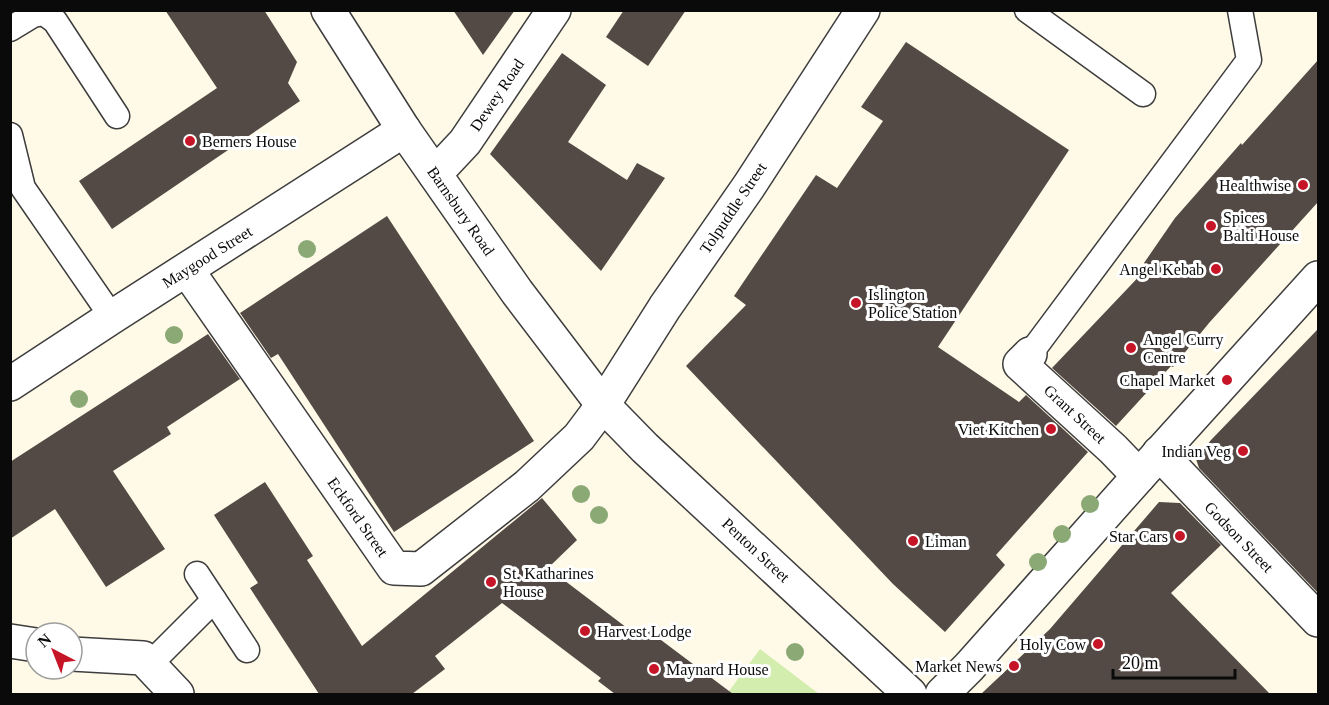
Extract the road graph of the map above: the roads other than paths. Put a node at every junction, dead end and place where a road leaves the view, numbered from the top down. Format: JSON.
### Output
{"nodes":[{"id":1,"x":328,"y":10,"type":"edge"},
{"id":2,"x":554,"y":10,"type":"edge"},
{"id":3,"x":863,"y":10,"type":"edge"},
{"id":4,"x":1027,"y":10,"type":"edge"},
{"id":5,"x":1240,"y":10,"type":"edge"},
{"id":6,"x":10,"y":29,"type":"edge"},
{"id":7,"x":1143,"y":94,"type":"dead end"},
{"id":8,"x":117,"y":116,"type":"dead end"},
{"id":9,"x":404,"y":130,"type":"junction"},
{"id":10,"x":10,"y":135,"type":"edge"},
{"id":11,"x":435,"y":174,"type":"junction"},
{"id":12,"x":187,"y":270,"type":"junction"},
{"id":13,"x":1318,"y":278,"type":"edge"},
{"id":14,"x":112,"y":317,"type":"junction"},
{"id":15,"x":1030,"y":354,"type":"joint"},
{"id":16,"x":10,"y":384,"type":"edge"},
{"id":17,"x":603,"y":405,"type":"junction"},
{"id":18,"x":1149,"y":465,"type":"junction"},
{"id":19,"x":197,"y":574,"type":"dead end"},
{"id":20,"x":214,"y":600,"type":"junction"},
{"id":21,"x":1318,"y":620,"type":"edge"},
{"id":22,"x":247,"y":650,"type":"dead end"},
{"id":23,"x":84,"y":655,"type":"edge"},
{"id":24,"x":149,"y":665,"type":"junction"},
{"id":25,"x":177,"y":694,"type":"edge"},
{"id":26,"x":910,"y":694,"type":"edge"},
{"id":27,"x":942,"y":694,"type":"edge"}],
"edges":[{"from":1,"to":9,"type":"street","name":"Barnsbury Road"},
{"from":2,"to":11,"type":"street","name":"Dewey Road"},
{"from":3,"to":17,"type":"street","name":"Tolpuddle Street"},
{"from":4,"to":7,"type":"lane"},
{"from":5,"to":15,"type":"lane"},
{"from":6,"to":8,"type":"lane"},
{"from":9,"to":11,"type":"street","name":"Barnsbury Road"},
{"from":9,"to":12,"type":"street","name":"Maygood Street"},
{"from":10,"to":14,"type":"lane"},
{"from":11,"to":17,"type":"street","name":"Barnsbury Road"},
{"from":12,"to":14,"type":"street","name":"Maygood Street"},
{"from":12,"to":17,"type":"street","name":"Eckford Street"},
{"from":13,"to":18,"type":"street"},
{"from":14,"to":16,"type":"street","name":"Maygood Street"},
{"from":15,"to":18,"type":"street","name":"Grant Street"},
{"from":17,"to":26,"type":"street","name":"Penton Street"},
{"from":18,"to":21,"type":"street","name":"Godson Street"},
{"from":18,"to":27,"type":"street"},
{"from":19,"to":20,"type":"lane"},
{"from":20,"to":22,"type":"lane"},
{"from":20,"to":24,"type":"lane"},
{"from":23,"to":24,"type":"street"},
{"from":24,"to":25,"type":"street"}]}
